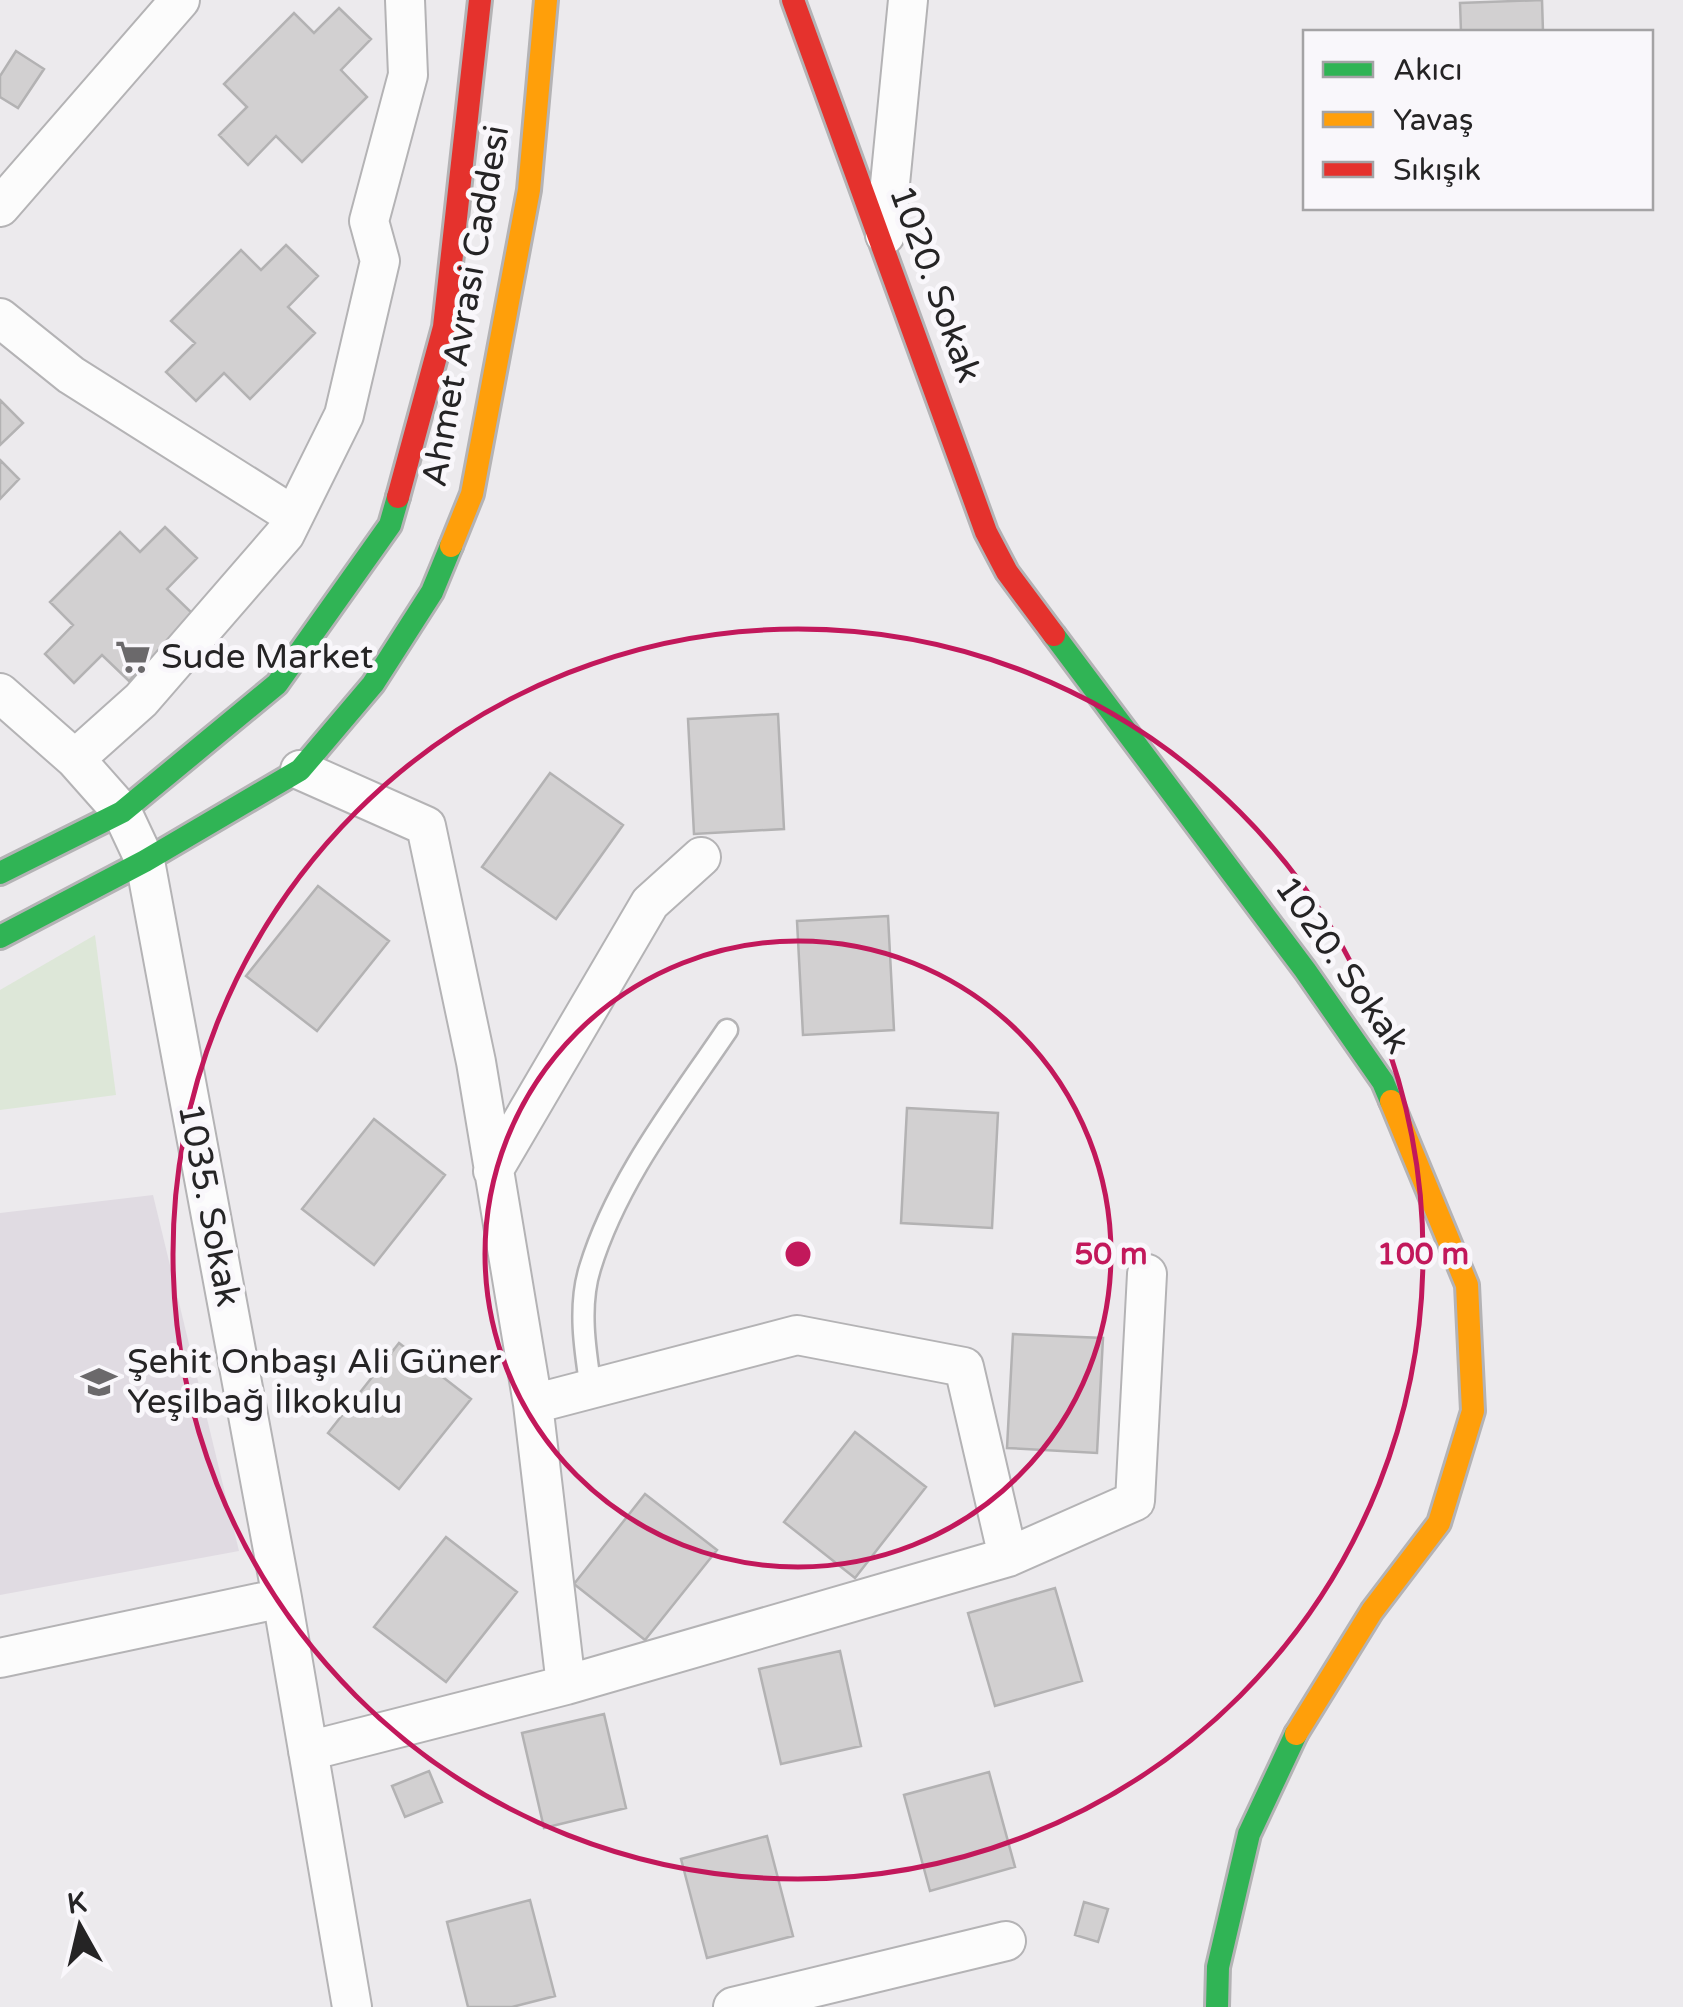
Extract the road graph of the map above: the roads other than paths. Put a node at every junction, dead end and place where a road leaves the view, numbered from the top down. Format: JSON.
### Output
{"nodes":[{"id":1,"x":180,"y":0,"type":"edge"},
{"id":2,"x":405,"y":0,"type":"edge"},
{"id":3,"x":480,"y":0,"type":"edge"},
{"id":4,"x":546,"y":0,"type":"edge"},
{"id":5,"x":793,"y":0,"type":"edge"},
{"id":6,"x":908,"y":0,"type":"edge"},
{"id":7,"x":0,"y":207,"type":"edge"},
{"id":8,"x":884,"y":248,"type":"junction"},
{"id":9,"x":0,"y":318,"type":"edge"},
{"id":10,"x":294,"y":516,"type":"junction"},
{"id":11,"x":0,"y":693,"type":"edge"},
{"id":12,"x":74,"y":759,"type":"junction"},
{"id":13,"x":300,"y":770,"type":"junction"},
{"id":14,"x":122,"y":812,"type":"junction"},
{"id":15,"x":701,"y":857,"type":"dead end"},
{"id":16,"x":145,"y":861,"type":"junction"},
{"id":17,"x":0,"y":873,"type":"edge"},
{"id":18,"x":0,"y":937,"type":"edge"},
{"id":19,"x":727,"y":1030,"type":"dead end"},
{"id":20,"x":493,"y":1171,"type":"junction"},
{"id":21,"x":1147,"y":1274,"type":"dead end"},
{"id":22,"x":591,"y":1389,"type":"junction"},
{"id":23,"x":533,"y":1404,"type":"junction"},
{"id":24,"x":1008,"y":1557,"type":"junction"},
{"id":25,"x":282,"y":1598,"type":"junction"},
{"id":26,"x":0,"y":1658,"type":"edge"},
{"id":27,"x":566,"y":1685,"type":"junction"},
{"id":28,"x":308,"y":1751,"type":"junction"},
{"id":29,"x":1006,"y":1942,"type":"dead end"},
{"id":30,"x":352,"y":2007,"type":"edge"},
{"id":31,"x":733,"y":2007,"type":"edge"},
{"id":32,"x":1218,"y":2007,"type":"edge"}],
"edges":[{"from":1,"to":7,"type":"street"},
{"from":2,"to":10,"type":"street"},
{"from":3,"to":14,"type":"street","name":"Ahmet Avrasi Caddesi"},
{"from":4,"to":13,"type":"street","name":"Ahmet Avrasi Caddesi"},
{"from":5,"to":8,"type":"street","name":"1020. Sokak"},
{"from":6,"to":8,"type":"street"},
{"from":8,"to":32,"type":"street","name":"1020. Sokak"},
{"from":9,"to":10,"type":"street"},
{"from":10,"to":12,"type":"street"},
{"from":11,"to":12,"type":"street","name":"1035. Sokak"},
{"from":12,"to":14,"type":"street","name":"1035. Sokak"},
{"from":13,"to":16,"type":"street","name":"Ahmet Avrasi Caddesi"},
{"from":13,"to":20,"type":"street"},
{"from":14,"to":16,"type":"street","name":"1035. Sokak"},
{"from":14,"to":17,"type":"street","name":"Ahmet Avrasi Caddesi"},
{"from":15,"to":20,"type":"street"},
{"from":16,"to":18,"type":"street","name":"Ahmet Avrasi Caddesi"},
{"from":16,"to":25,"type":"street","name":"1035. Sokak"},
{"from":19,"to":22,"type":"lane"},
{"from":20,"to":23,"type":"street"},
{"from":21,"to":24,"type":"street"},
{"from":22,"to":23,"type":"street"},
{"from":22,"to":24,"type":"street"},
{"from":23,"to":27,"type":"street"},
{"from":24,"to":27,"type":"street"},
{"from":25,"to":26,"type":"street"},
{"from":25,"to":28,"type":"street","name":"1035. Sokak"},
{"from":27,"to":28,"type":"street"},
{"from":28,"to":30,"type":"street","name":"1035. Sokak"},
{"from":29,"to":31,"type":"street"}]}
